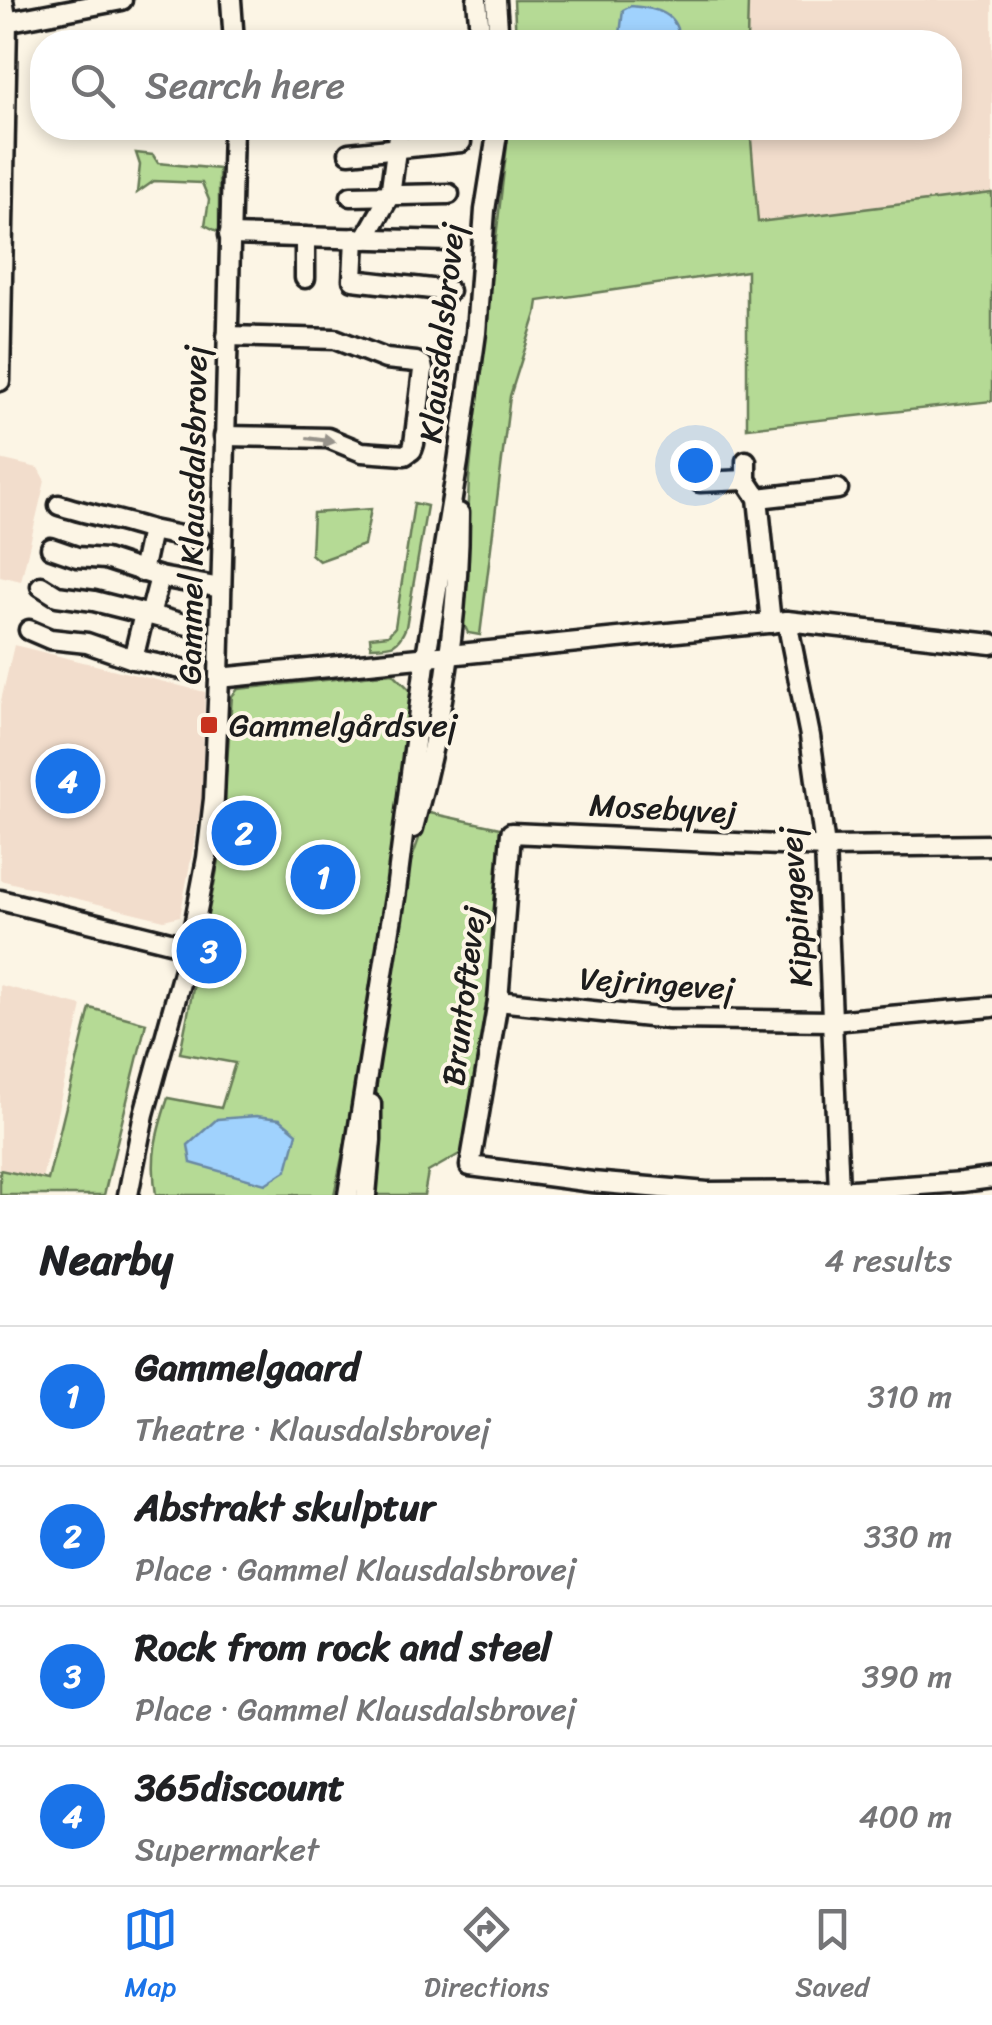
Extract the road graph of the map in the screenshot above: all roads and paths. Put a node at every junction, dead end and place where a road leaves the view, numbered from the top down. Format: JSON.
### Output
{"nodes":[{"id":1,"x":3,"y":0,"type":"edge"},
{"id":2,"x":122,"y":0,"type":"edge"},
{"id":3,"x":231,"y":0,"type":"edge"},
{"id":4,"x":478,"y":0,"type":"edge"},
{"id":5,"x":496,"y":0,"type":"edge"},
{"id":6,"x":4,"y":23,"type":"edge"},
{"id":7,"x":233,"y":30,"type":"edge"},
{"id":8,"x":481,"y":30,"type":"edge"},
{"id":9,"x":498,"y":30,"type":"edge"},
{"id":10,"x":233,"y":140,"type":"edge"},
{"id":11,"x":397,"y":140,"type":"edge"},
{"id":12,"x":485,"y":140,"type":"edge"},
{"id":13,"x":496,"y":140,"type":"edge"},
{"id":14,"x":461,"y":142,"type":"dead end"},
{"id":15,"x":396,"y":148,"type":"junction"},
{"id":16,"x":349,"y":152,"type":"dead end"},
{"id":17,"x":390,"y":194,"type":"junction"},
{"id":18,"x":449,"y":194,"type":"dead end"},
{"id":19,"x":352,"y":196,"type":"dead end"},
{"id":20,"x":486,"y":210,"type":"junction"},
{"id":21,"x":229,"y":235,"type":"junction"},
{"id":22,"x":305,"y":237,"type":"junction"},
{"id":23,"x":360,"y":239,"type":"junction"},
{"id":24,"x":450,"y":241,"type":"dead end"},
{"id":25,"x":305,"y":278,"type":"dead end"},
{"id":26,"x":448,"y":291,"type":"dead end"},
{"id":27,"x":226,"y":336,"type":"junction"},
{"id":28,"x":0,"y":381,"type":"edge"},
{"id":29,"x":224,"y":436,"type":"junction"},
{"id":30,"x":458,"y":462,"type":"junction"},
{"id":31,"x":700,"y":482,"type":"dead end"},
{"id":32,"x":838,"y":489,"type":"dead end"},
{"id":33,"x":758,"y":498,"type":"junction"},
{"id":34,"x":59,"y":506,"type":"dead end"},
{"id":35,"x":151,"y":530,"type":"junction"},
{"id":36,"x":200,"y":540,"type":"dead end"},
{"id":37,"x":50,"y":548,"type":"dead end"},
{"id":38,"x":151,"y":574,"type":"junction"},
{"id":39,"x":41,"y":586,"type":"dead end"},
{"id":40,"x":221,"y":588,"type":"junction"},
{"id":41,"x":147,"y":615,"type":"junction"},
{"id":42,"x":779,"y":622,"type":"junction"},
{"id":43,"x":199,"y":628,"type":"dead end"},
{"id":44,"x":29,"y":630,"type":"dead end"},
{"id":45,"x":992,"y":644,"type":"edge"},
{"id":46,"x":449,"y":655,"type":"junction"},
{"id":47,"x":426,"y":656,"type":"junction"},
{"id":48,"x":133,"y":659,"type":"junction"},
{"id":49,"x":190,"y":672,"type":"dead end"},
{"id":50,"x":219,"y":678,"type":"junction"},
{"id":51,"x":511,"y":833,"type":"joint"},
{"id":52,"x":992,"y":845,"type":"edge"},
{"id":53,"x":825,"y":847,"type":"junction"},
{"id":54,"x":396,"y":891,"type":"junction"},
{"id":55,"x":0,"y":900,"type":"edge"},
{"id":56,"x":190,"y":947,"type":"junction"},
{"id":57,"x":498,"y":1002,"type":"junction"},
{"id":58,"x":992,"y":1007,"type":"edge"},
{"id":59,"x":833,"y":1021,"type":"junction"},
{"id":60,"x":371,"y":1059,"type":"junction"},
{"id":61,"x":992,"y":1178,"type":"edge"},
{"id":62,"x":839,"y":1191,"type":"junction"},
{"id":63,"x":787,"y":1194,"type":"edge"},
{"id":64,"x":128,"y":1195,"type":"edge"},
{"id":65,"x":348,"y":1195,"type":"edge"},
{"id":66,"x":366,"y":1195,"type":"edge"}],
"edges":[{"from":1,"to":6,"type":"street"},
{"from":2,"to":6,"type":"street"},
{"from":3,"to":7,"type":"street"},
{"from":4,"to":8,"type":"street"},
{"from":5,"to":9,"type":"street"},
{"from":6,"to":28,"type":"street"},
{"from":10,"to":21,"type":"street","name":"Gammel Klausdalsbrovej"},
{"from":11,"to":15,"type":"street"},
{"from":12,"to":20,"type":"street","name":"Klausdalsbrovej"},
{"from":13,"to":20,"type":"street","name":"Klausdalsbrovej"},
{"from":14,"to":15,"type":"street"},
{"from":15,"to":16,"type":"street"},
{"from":15,"to":17,"type":"street"},
{"from":17,"to":18,"type":"street"},
{"from":17,"to":19,"type":"street"},
{"from":17,"to":23,"type":"street"},
{"from":20,"to":30,"type":"street","name":"Klausdalsbrovej"},
{"from":21,"to":22,"type":"street"},
{"from":21,"to":27,"type":"street","name":"Gammel Klausdalsbrovej"},
{"from":22,"to":23,"type":"street"},
{"from":22,"to":25,"type":"street"},
{"from":23,"to":24,"type":"street"},
{"from":23,"to":26,"type":"street"},
{"from":27,"to":29,"type":"street","name":"Gammel Klausdalsbrovej"},
{"from":29,"to":27,"type":"street","one_way":true},
{"from":29,"to":40,"type":"street","name":"Gammel Klausdalsbrovej"},
{"from":30,"to":46,"type":"street","name":"Klausdalsbrovej"},
{"from":30,"to":47,"type":"street","name":"Klausdalsbrovej"},
{"from":31,"to":33,"type":"street"},
{"from":32,"to":33,"type":"street"},
{"from":33,"to":42,"type":"street","name":"Kippingevej"},
{"from":34,"to":35,"type":"street"},
{"from":35,"to":36,"type":"street"},
{"from":35,"to":38,"type":"street"},
{"from":37,"to":38,"type":"street"},
{"from":38,"to":40,"type":"street"},
{"from":38,"to":41,"type":"street"},
{"from":39,"to":41,"type":"street"},
{"from":40,"to":50,"type":"street","name":"Gammel Klausdalsbrovej"},
{"from":41,"to":43,"type":"street"},
{"from":41,"to":48,"type":"street"},
{"from":42,"to":45,"type":"street"},
{"from":42,"to":46,"type":"street"},
{"from":42,"to":53,"type":"street","name":"Kippingevej"},
{"from":44,"to":48,"type":"street"},
{"from":46,"to":47,"type":"street"},
{"from":46,"to":54,"type":"street","name":"Klausdalsbrovej"},
{"from":47,"to":50,"type":"street"},
{"from":47,"to":54,"type":"street","name":"Klausdalsbrovej"},
{"from":48,"to":49,"type":"street"},
{"from":50,"to":56,"type":"street","name":"Gammel Klausdalsbrovej"},
{"from":51,"to":53,"type":"street","name":"Mosebyvej"},
{"from":51,"to":57,"type":"street","name":"Bruntoftevej"},
{"from":52,"to":53,"type":"street","name":"Mosebyvej"},
{"from":53,"to":59,"type":"street","name":"Kippingevej"},
{"from":54,"to":60,"type":"street","name":"Klausdalsbrovej"},
{"from":55,"to":56,"type":"street"},
{"from":56,"to":64,"type":"street","name":"Gammel Klausdalsbrovej"},
{"from":57,"to":59,"type":"street","name":"Vejringevej"},
{"from":57,"to":63,"type":"street","name":"Bruntoftevej"},
{"from":58,"to":59,"type":"street","name":"Vejringevej"},
{"from":59,"to":62,"type":"street","name":"Kippingevej"},
{"from":60,"to":65,"type":"street","name":"Klausdalsbrovej"},
{"from":60,"to":66,"type":"street","name":"Klausdalsbrovej"},
{"from":61,"to":62,"type":"street"},
{"from":62,"to":63,"type":"street"}]}
